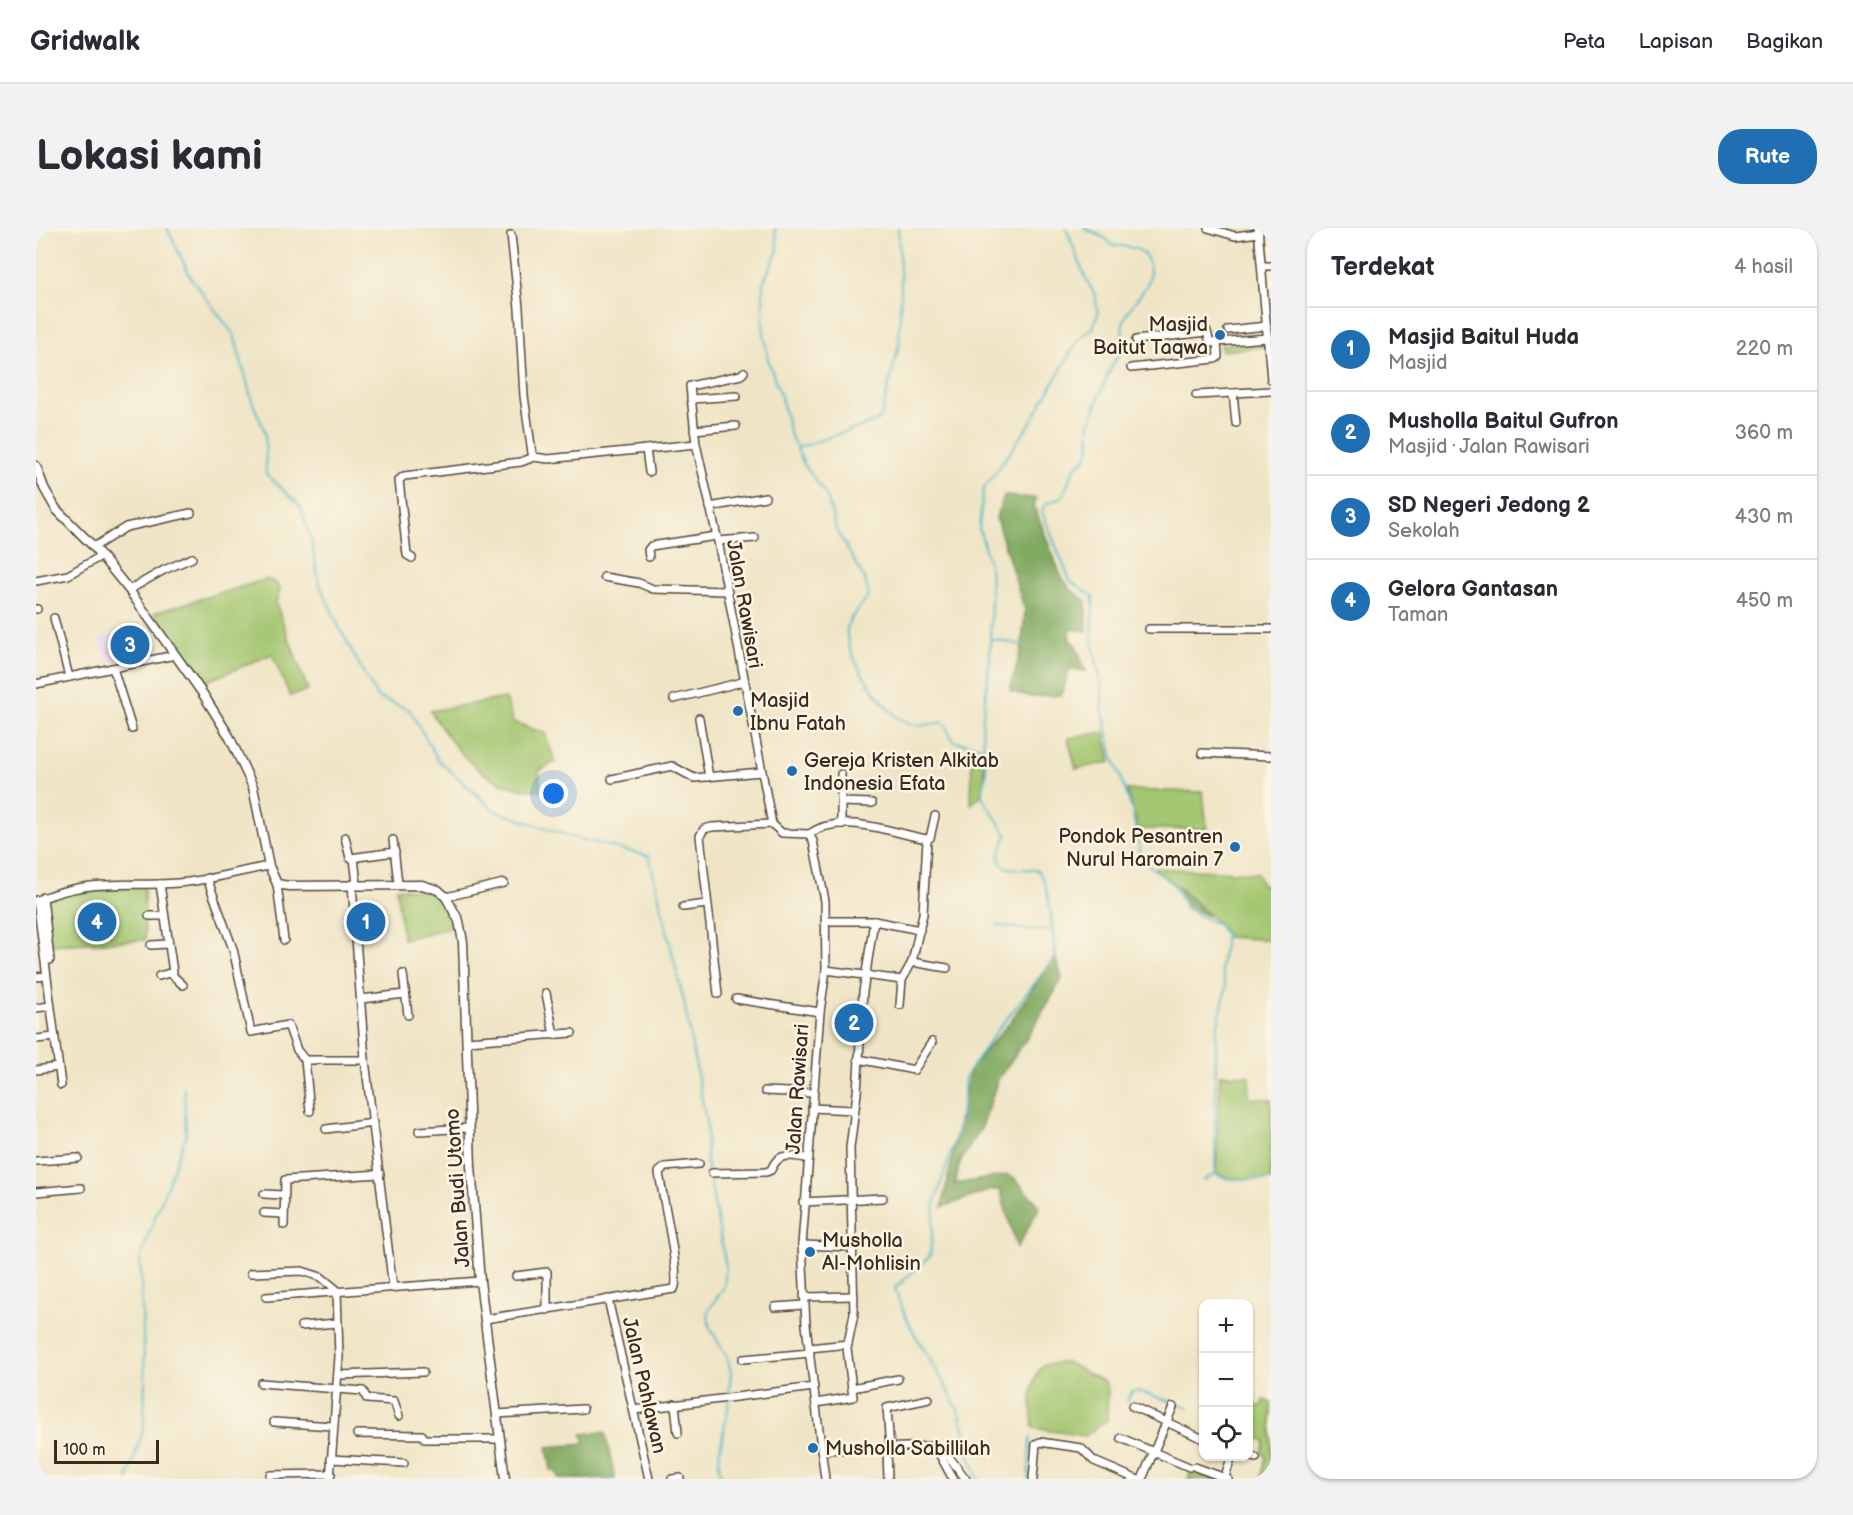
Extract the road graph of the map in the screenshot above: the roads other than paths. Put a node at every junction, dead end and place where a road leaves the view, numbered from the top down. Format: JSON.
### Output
{"nodes":[{"id":1,"x":1209,"y":228,"type":"edge"},
{"id":2,"x":1258,"y":231,"type":"edge"},
{"id":3,"x":511,"y":235,"type":"dead end"},
{"id":4,"x":1262,"y":266,"type":"junction"},
{"id":5,"x":1271,"y":266,"type":"edge"},
{"id":6,"x":1267,"y":326,"type":"junction"},
{"id":7,"x":1228,"y":330,"type":"dead end"},
{"id":8,"x":1269,"y":336,"type":"edge"},
{"id":9,"x":1136,"y":340,"type":"dead end"},
{"id":10,"x":1216,"y":342,"type":"junction"},
{"id":11,"x":1270,"y":348,"type":"edge"},
{"id":12,"x":1131,"y":368,"type":"dead end"},
{"id":13,"x":744,"y":372,"type":"dead end"},
{"id":14,"x":1271,"y":373,"type":"edge"},
{"id":15,"x":1271,"y":379,"type":"edge"},
{"id":16,"x":1271,"y":391,"type":"edge"},
{"id":17,"x":1233,"y":393,"type":"junction"},
{"id":18,"x":1196,"y":395,"type":"dead end"},
{"id":19,"x":737,"y":396,"type":"dead end"},
{"id":20,"x":691,"y":399,"type":"junction"},
{"id":21,"x":1236,"y":423,"type":"dead end"},
{"id":22,"x":736,"y":426,"type":"dead end"},
{"id":23,"x":694,"y":430,"type":"junction"},
{"id":24,"x":696,"y":444,"type":"junction"},
{"id":25,"x":646,"y":449,"type":"junction"},
{"id":26,"x":534,"y":457,"type":"junction"},
{"id":27,"x":37,"y":470,"type":"edge"},
{"id":28,"x":649,"y":472,"type":"dead end"},
{"id":29,"x":765,"y":497,"type":"dead end"},
{"id":30,"x":710,"y":507,"type":"junction"},
{"id":31,"x":191,"y":513,"type":"dead end"},
{"id":32,"x":717,"y":538,"type":"junction"},
{"id":33,"x":755,"y":538,"type":"dead end"},
{"id":34,"x":94,"y":547,"type":"junction"},
{"id":35,"x":101,"y":556,"type":"junction"},
{"id":36,"x":649,"y":557,"type":"dead end"},
{"id":37,"x":192,"y":558,"type":"dead end"},
{"id":38,"x":412,"y":558,"type":"dead end"},
{"id":39,"x":604,"y":577,"type":"dead end"},
{"id":40,"x":36,"y":581,"type":"edge"},
{"id":41,"x":129,"y":590,"type":"junction"},
{"id":42,"x":726,"y":591,"type":"junction"},
{"id":43,"x":54,"y":618,"type":"dead end"},
{"id":44,"x":1271,"y":629,"type":"edge"},
{"id":45,"x":1149,"y":630,"type":"dead end"},
{"id":46,"x":175,"y":655,"type":"junction"},
{"id":47,"x":113,"y":668,"type":"junction"},
{"id":48,"x":69,"y":676,"type":"junction"},
{"id":49,"x":742,"y":682,"type":"junction"},
{"id":50,"x":36,"y":684,"type":"edge"},
{"id":51,"x":674,"y":699,"type":"dead end"},
{"id":52,"x":699,"y":718,"type":"dead end"},
{"id":53,"x":132,"y":729,"type":"dead end"},
{"id":54,"x":1202,"y":753,"type":"dead end"},
{"id":55,"x":1271,"y":756,"type":"edge"},
{"id":56,"x":761,"y":772,"type":"junction"},
{"id":57,"x":841,"y":774,"type":"dead end"},
{"id":58,"x":709,"y":777,"type":"junction"},
{"id":59,"x":612,"y":779,"type":"dead end"},
{"id":60,"x":841,"y":802,"type":"junction"},
{"id":61,"x":872,"y":803,"type":"dead end"},
{"id":62,"x":935,"y":816,"type":"dead end"},
{"id":63,"x":772,"y":824,"type":"junction"},
{"id":64,"x":841,"y":824,"type":"junction"},
{"id":65,"x":809,"y":834,"type":"junction"},
{"id":66,"x":345,"y":837,"type":"dead end"},
{"id":67,"x":927,"y":839,"type":"junction"},
{"id":68,"x":393,"y":840,"type":"dead end"},
{"id":69,"x":394,"y":852,"type":"junction"},
{"id":70,"x":354,"y":858,"type":"junction"},
{"id":71,"x":269,"y":866,"type":"junction"},
{"id":72,"x":207,"y":878,"type":"junction"},
{"id":73,"x":398,"y":883,"type":"junction"},
{"id":74,"x":504,"y":883,"type":"dead end"},
{"id":75,"x":160,"y":884,"type":"junction"},
{"id":76,"x":277,"y":884,"type":"junction"},
{"id":77,"x":355,"y":884,"type":"junction"},
{"id":78,"x":446,"y":897,"type":"junction"},
{"id":79,"x":39,"y":899,"type":"edge"},
{"id":80,"x":707,"y":904,"type":"junction"},
{"id":81,"x":683,"y":907,"type":"dead end"},
{"id":82,"x":149,"y":916,"type":"dead end"},
{"id":83,"x":164,"y":916,"type":"junction"},
{"id":84,"x":826,"y":921,"type":"junction"},
{"id":85,"x":874,"y":921,"type":"junction"},
{"id":86,"x":920,"y":930,"type":"junction"},
{"id":87,"x":284,"y":940,"type":"dead end"},
{"id":88,"x":39,"y":944,"type":"edge"},
{"id":89,"x":167,"y":944,"type":"junction"},
{"id":90,"x":151,"y":945,"type":"dead end"},
{"id":91,"x":50,"y":960,"type":"dead end"},
{"id":92,"x":912,"y":962,"type":"junction"},
{"id":93,"x":947,"y":968,"type":"dead end"},
{"id":94,"x":826,"y":970,"type":"junction"},
{"id":95,"x":171,"y":974,"type":"junction"},
{"id":96,"x":403,"y":974,"type":"dead end"},
{"id":97,"x":866,"y":974,"type":"junction"},
{"id":98,"x":46,"y":976,"type":"junction"},
{"id":99,"x":159,"y":976,"type":"dead end"},
{"id":100,"x":36,"y":977,"type":"edge"},
{"id":101,"x":902,"y":980,"type":"junction"},
{"id":102,"x":183,"y":985,"type":"dead end"},
{"id":103,"x":546,"y":993,"type":"dead end"},
{"id":104,"x":405,"y":994,"type":"junction"},
{"id":105,"x":718,"y":994,"type":"dead end"},
{"id":106,"x":361,"y":999,"type":"junction"},
{"id":107,"x":736,"y":999,"type":"dead end"},
{"id":108,"x":900,"y":1005,"type":"dead end"},
{"id":109,"x":50,"y":1006,"type":"junction"},
{"id":110,"x":36,"y":1008,"type":"edge"},
{"id":111,"x":820,"y":1012,"type":"junction"},
{"id":112,"x":408,"y":1015,"type":"dead end"},
{"id":113,"x":573,"y":1033,"type":"dead end"},
{"id":114,"x":554,"y":1035,"type":"junction"},
{"id":115,"x":54,"y":1037,"type":"junction"},
{"id":116,"x":36,"y":1039,"type":"edge"},
{"id":117,"x":467,"y":1041,"type":"junction"},
{"id":118,"x":932,"y":1041,"type":"dead end"},
{"id":119,"x":858,"y":1059,"type":"junction"},
{"id":120,"x":305,"y":1060,"type":"junction"},
{"id":121,"x":365,"y":1060,"type":"junction"},
{"id":122,"x":58,"y":1067,"type":"junction"},
{"id":123,"x":36,"y":1070,"type":"edge"},
{"id":124,"x":61,"y":1085,"type":"dead end"},
{"id":125,"x":765,"y":1091,"type":"dead end"},
{"id":126,"x":813,"y":1093,"type":"junction"},
{"id":127,"x":812,"y":1108,"type":"junction"},
{"id":128,"x":854,"y":1110,"type":"junction"},
{"id":129,"x":310,"y":1111,"type":"dead end"},
{"id":130,"x":374,"y":1123,"type":"junction"},
{"id":131,"x":468,"y":1128,"type":"junction"},
{"id":132,"x":327,"y":1129,"type":"dead end"},
{"id":133,"x":419,"y":1131,"type":"dead end"},
{"id":134,"x":78,"y":1158,"type":"dead end"},
{"id":135,"x":809,"y":1158,"type":"junction"},
{"id":136,"x":36,"y":1161,"type":"edge"},
{"id":137,"x":699,"y":1164,"type":"dead end"},
{"id":138,"x":712,"y":1173,"type":"dead end"},
{"id":139,"x":380,"y":1174,"type":"junction"},
{"id":140,"x":81,"y":1188,"type":"dead end"},
{"id":141,"x":36,"y":1192,"type":"edge"},
{"id":142,"x":264,"y":1194,"type":"dead end"},
{"id":143,"x":283,"y":1195,"type":"junction"},
{"id":144,"x":883,"y":1198,"type":"dead end"},
{"id":145,"x":851,"y":1200,"type":"junction"},
{"id":146,"x":803,"y":1202,"type":"junction"},
{"id":147,"x":264,"y":1213,"type":"dead end"},
{"id":148,"x":283,"y":1214,"type":"junction"},
{"id":149,"x":284,"y":1225,"type":"dead end"},
{"id":150,"x":802,"y":1245,"type":"junction"},
{"id":151,"x":854,"y":1247,"type":"junction"},
{"id":152,"x":251,"y":1273,"type":"dead end"},
{"id":153,"x":516,"y":1275,"type":"dead end"},
{"id":154,"x":480,"y":1281,"type":"junction"},
{"id":155,"x":393,"y":1288,"type":"junction"},
{"id":156,"x":337,"y":1290,"type":"junction"},
{"id":157,"x":854,"y":1296,"type":"junction"},
{"id":158,"x":266,"y":1297,"type":"dead end"},
{"id":159,"x":608,"y":1299,"type":"junction"},
{"id":160,"x":804,"y":1301,"type":"junction"},
{"id":161,"x":776,"y":1307,"type":"dead end"},
{"id":162,"x":547,"y":1310,"type":"junction"},
{"id":163,"x":485,"y":1318,"type":"junction"},
{"id":164,"x":337,"y":1323,"type":"junction"},
{"id":165,"x":301,"y":1326,"type":"dead end"},
{"id":166,"x":848,"y":1344,"type":"junction"},
{"id":167,"x":809,"y":1350,"type":"junction"},
{"id":168,"x":742,"y":1359,"type":"dead end"},
{"id":169,"x":423,"y":1372,"type":"dead end"},
{"id":170,"x":338,"y":1375,"type":"junction"},
{"id":171,"x":898,"y":1379,"type":"dead end"},
{"id":172,"x":261,"y":1383,"type":"dead end"},
{"id":173,"x":814,"y":1387,"type":"junction"},
{"id":174,"x":852,"y":1388,"type":"junction"},
{"id":175,"x":335,"y":1391,"type":"junction"},
{"id":176,"x":930,"y":1399,"type":"dead end"},
{"id":177,"x":816,"y":1403,"type":"junction"},
{"id":178,"x":675,"y":1404,"type":"junction"},
{"id":179,"x":1132,"y":1406,"type":"dead end"},
{"id":180,"x":1173,"y":1407,"type":"dead end"},
{"id":181,"x":583,"y":1408,"type":"dead end"},
{"id":182,"x":634,"y":1410,"type":"junction"},
{"id":183,"x":497,"y":1414,"type":"junction"},
{"id":184,"x":399,"y":1416,"type":"dead end"},
{"id":185,"x":274,"y":1422,"type":"dead end"},
{"id":186,"x":1167,"y":1424,"type":"junction"},
{"id":187,"x":332,"y":1426,"type":"junction"},
{"id":188,"x":678,"y":1433,"type":"dead end"},
{"id":189,"x":357,"y":1434,"type":"dead end"},
{"id":190,"x":1199,"y":1437,"type":"edge"},
{"id":191,"x":1120,"y":1438,"type":"dead end"},
{"id":192,"x":500,"y":1439,"type":"junction"},
{"id":193,"x":935,"y":1446,"type":"junction"},
{"id":194,"x":888,"y":1449,"type":"junction"},
{"id":195,"x":822,"y":1450,"type":"junction"},
{"id":196,"x":1154,"y":1453,"type":"junction"},
{"id":197,"x":331,"y":1459,"type":"junction"},
{"id":198,"x":1230,"y":1461,"type":"edge"},
{"id":199,"x":404,"y":1463,"type":"dead end"},
{"id":200,"x":270,"y":1474,"type":"dead end"},
{"id":201,"x":330,"y":1477,"type":"edge"},
{"id":202,"x":505,"y":1479,"type":"edge"},
{"id":203,"x":649,"y":1479,"type":"edge"},
{"id":204,"x":825,"y":1479,"type":"edge"},
{"id":205,"x":888,"y":1479,"type":"edge"},
{"id":206,"x":953,"y":1479,"type":"edge"},
{"id":207,"x":966,"y":1479,"type":"edge"},
{"id":208,"x":1032,"y":1479,"type":"edge"},
{"id":209,"x":1136,"y":1479,"type":"edge"},
{"id":210,"x":1142,"y":1479,"type":"edge"},
{"id":211,"x":1225,"y":1479,"type":"edge"}],
"edges":[{"from":1,"to":2,"type":"street"},
{"from":2,"to":4,"type":"street"},
{"from":3,"to":26,"type":"street"},
{"from":4,"to":5,"type":"street"},
{"from":4,"to":6,"type":"street"},
{"from":6,"to":7,"type":"street"},
{"from":6,"to":8,"type":"street"},
{"from":8,"to":10,"type":"street"},
{"from":8,"to":11,"type":"street"},
{"from":9,"to":10,"type":"street"},
{"from":10,"to":12,"type":"street"},
{"from":11,"to":14,"type":"street"},
{"from":13,"to":20,"type":"street"},
{"from":14,"to":15,"type":"street"},
{"from":16,"to":17,"type":"street"},
{"from":17,"to":18,"type":"street"},
{"from":17,"to":21,"type":"street"},
{"from":19,"to":20,"type":"street"},
{"from":20,"to":23,"type":"street","name":"Jalan Rawisari"},
{"from":22,"to":23,"type":"street"},
{"from":23,"to":24,"type":"street","name":"Jalan Rawisari"},
{"from":24,"to":25,"type":"street"},
{"from":24,"to":30,"type":"street","name":"Jalan Rawisari"},
{"from":25,"to":26,"type":"street"},
{"from":25,"to":28,"type":"street"},
{"from":26,"to":38,"type":"street"},
{"from":27,"to":34,"type":"street"},
{"from":29,"to":30,"type":"street"},
{"from":30,"to":32,"type":"street","name":"Jalan Rawisari"},
{"from":31,"to":34,"type":"street"},
{"from":32,"to":33,"type":"street"},
{"from":32,"to":36,"type":"street"},
{"from":32,"to":42,"type":"street","name":"Jalan Rawisari"},
{"from":34,"to":35,"type":"street"},
{"from":35,"to":40,"type":"street"},
{"from":35,"to":41,"type":"street"},
{"from":37,"to":41,"type":"street"},
{"from":39,"to":42,"type":"street"},
{"from":41,"to":46,"type":"street"},
{"from":42,"to":49,"type":"street","name":"Jalan Rawisari"},
{"from":43,"to":48,"type":"street"},
{"from":44,"to":45,"type":"street"},
{"from":46,"to":47,"type":"street"},
{"from":46,"to":71,"type":"street"},
{"from":47,"to":48,"type":"street"},
{"from":47,"to":53,"type":"street"},
{"from":48,"to":50,"type":"street"},
{"from":49,"to":51,"type":"street"},
{"from":49,"to":56,"type":"street","name":"Jalan Rawisari"},
{"from":52,"to":58,"type":"street"},
{"from":54,"to":55,"type":"street"},
{"from":56,"to":58,"type":"street"},
{"from":56,"to":63,"type":"street","name":"Jalan Rawisari"},
{"from":57,"to":60,"type":"street"},
{"from":58,"to":59,"type":"street"},
{"from":60,"to":61,"type":"street"},
{"from":60,"to":64,"type":"street"},
{"from":62,"to":67,"type":"street"},
{"from":63,"to":65,"type":"street"},
{"from":63,"to":80,"type":"street"},
{"from":64,"to":65,"type":"street"},
{"from":64,"to":67,"type":"street"},
{"from":65,"to":84,"type":"street","name":"Jalan Rawisari"},
{"from":66,"to":70,"type":"street"},
{"from":67,"to":86,"type":"street"},
{"from":68,"to":69,"type":"street"},
{"from":69,"to":70,"type":"street"},
{"from":69,"to":73,"type":"street"},
{"from":70,"to":77,"type":"street"},
{"from":71,"to":72,"type":"street"},
{"from":71,"to":76,"type":"street"},
{"from":72,"to":75,"type":"street"},
{"from":72,"to":120,"type":"street"},
{"from":73,"to":77,"type":"street"},
{"from":73,"to":78,"type":"street"},
{"from":74,"to":78,"type":"street"},
{"from":75,"to":79,"type":"street"},
{"from":75,"to":83,"type":"street"},
{"from":76,"to":77,"type":"street"},
{"from":76,"to":87,"type":"street"},
{"from":77,"to":106,"type":"street"},
{"from":78,"to":117,"type":"street","name":"Jalan Budi Utomo"},
{"from":79,"to":88,"type":"street"},
{"from":79,"to":91,"type":"street"},
{"from":80,"to":81,"type":"street"},
{"from":80,"to":105,"type":"street"},
{"from":82,"to":83,"type":"street"},
{"from":83,"to":89,"type":"street"},
{"from":84,"to":85,"type":"street"},
{"from":84,"to":94,"type":"street","name":"Jalan Rawisari"},
{"from":85,"to":86,"type":"street"},
{"from":85,"to":97,"type":"street"},
{"from":86,"to":92,"type":"street"},
{"from":88,"to":98,"type":"street"},
{"from":89,"to":90,"type":"street"},
{"from":89,"to":95,"type":"street"},
{"from":92,"to":93,"type":"street"},
{"from":92,"to":101,"type":"street"},
{"from":94,"to":97,"type":"street"},
{"from":94,"to":111,"type":"street","name":"Jalan Rawisari"},
{"from":95,"to":99,"type":"street"},
{"from":95,"to":102,"type":"street"},
{"from":96,"to":104,"type":"street"},
{"from":97,"to":101,"type":"street"},
{"from":97,"to":119,"type":"street"},
{"from":98,"to":100,"type":"street"},
{"from":98,"to":109,"type":"street"},
{"from":101,"to":108,"type":"street"},
{"from":103,"to":114,"type":"street"},
{"from":104,"to":106,"type":"street"},
{"from":104,"to":112,"type":"street"},
{"from":106,"to":121,"type":"street"},
{"from":107,"to":111,"type":"street"},
{"from":109,"to":110,"type":"street"},
{"from":109,"to":115,"type":"street"},
{"from":111,"to":126,"type":"street","name":"Jalan Rawisari"},
{"from":113,"to":114,"type":"street"},
{"from":114,"to":117,"type":"street"},
{"from":115,"to":116,"type":"street"},
{"from":115,"to":122,"type":"street"},
{"from":117,"to":131,"type":"street","name":"Jalan Budi Utomo"},
{"from":118,"to":119,"type":"street"},
{"from":119,"to":128,"type":"street"},
{"from":120,"to":121,"type":"street"},
{"from":120,"to":129,"type":"street"},
{"from":121,"to":130,"type":"street"},
{"from":122,"to":123,"type":"street"},
{"from":122,"to":124,"type":"street"},
{"from":125,"to":126,"type":"street"},
{"from":126,"to":127,"type":"street","name":"Jalan Rawisari"},
{"from":127,"to":128,"type":"street"},
{"from":127,"to":135,"type":"street","name":"Jalan Rawisari"},
{"from":128,"to":145,"type":"street"},
{"from":130,"to":132,"type":"street"},
{"from":130,"to":139,"type":"street"},
{"from":131,"to":133,"type":"street"},
{"from":131,"to":154,"type":"street","name":"Jalan Budi Utomo"},
{"from":134,"to":136,"type":"street"},
{"from":135,"to":138,"type":"street"},
{"from":135,"to":146,"type":"street","name":"Jalan Rawisari"},
{"from":137,"to":159,"type":"street"},
{"from":139,"to":143,"type":"street"},
{"from":139,"to":155,"type":"street"},
{"from":140,"to":141,"type":"street"},
{"from":142,"to":143,"type":"street"},
{"from":143,"to":148,"type":"street"},
{"from":144,"to":145,"type":"street"},
{"from":145,"to":146,"type":"street"},
{"from":145,"to":151,"type":"street"},
{"from":146,"to":150,"type":"street","name":"Jalan Rawisari"},
{"from":147,"to":148,"type":"street"},
{"from":148,"to":149,"type":"street"},
{"from":150,"to":151,"type":"street"},
{"from":150,"to":160,"type":"street","name":"Jalan Rawisari"},
{"from":151,"to":157,"type":"street"},
{"from":152,"to":156,"type":"street"},
{"from":153,"to":162,"type":"street"},
{"from":154,"to":155,"type":"street"},
{"from":154,"to":163,"type":"street","name":"Jalan Budi Utomo"},
{"from":155,"to":156,"type":"street"},
{"from":156,"to":158,"type":"street"},
{"from":156,"to":164,"type":"street"},
{"from":157,"to":160,"type":"street"},
{"from":157,"to":166,"type":"street"},
{"from":159,"to":162,"type":"street"},
{"from":159,"to":182,"type":"street","name":"Jalan Pahlawan"},
{"from":160,"to":161,"type":"street"},
{"from":160,"to":167,"type":"street","name":"Jalan Rawisari"},
{"from":162,"to":163,"type":"street"},
{"from":163,"to":183,"type":"street","name":"Jalan Budi Utomo"},
{"from":164,"to":165,"type":"street"},
{"from":164,"to":170,"type":"street"},
{"from":166,"to":167,"type":"street"},
{"from":166,"to":174,"type":"street"},
{"from":167,"to":168,"type":"street"},
{"from":167,"to":173,"type":"street","name":"Jalan Rawisari"},
{"from":169,"to":170,"type":"street"},
{"from":170,"to":175,"type":"street"},
{"from":171,"to":174,"type":"street"},
{"from":172,"to":175,"type":"street"},
{"from":173,"to":177,"type":"street","name":"Jalan Rawisari"},
{"from":173,"to":178,"type":"street"},
{"from":174,"to":177,"type":"street"},
{"from":175,"to":184,"type":"street"},
{"from":175,"to":187,"type":"street"},
{"from":176,"to":194,"type":"street"},
{"from":177,"to":195,"type":"street","name":"Jalan Rawisari"},
{"from":178,"to":182,"type":"street"},
{"from":178,"to":188,"type":"street"},
{"from":179,"to":186,"type":"street"},
{"from":180,"to":186,"type":"street"},
{"from":181,"to":183,"type":"street"},
{"from":182,"to":203,"type":"street","name":"Jalan Pahlawan"},
{"from":183,"to":192,"type":"street","name":"Jalan Budi Utomo"},
{"from":185,"to":187,"type":"street"},
{"from":186,"to":190,"type":"street"},
{"from":186,"to":196,"type":"street"},
{"from":187,"to":197,"type":"street"},
{"from":189,"to":192,"type":"street"},
{"from":191,"to":196,"type":"street"},
{"from":192,"to":202,"type":"street","name":"Jalan Budi Utomo"},
{"from":193,"to":194,"type":"street"},
{"from":193,"to":206,"type":"street"},
{"from":193,"to":207,"type":"street"},
{"from":194,"to":195,"type":"street"},
{"from":194,"to":205,"type":"street"},
{"from":195,"to":204,"type":"street","name":"Jalan Rawisari"},
{"from":196,"to":210,"type":"street"},
{"from":196,"to":211,"type":"street"},
{"from":197,"to":199,"type":"street"},
{"from":197,"to":201,"type":"street"},
{"from":198,"to":211,"type":"street"},
{"from":200,"to":201,"type":"street"},
{"from":208,"to":209,"type":"street"}]}
